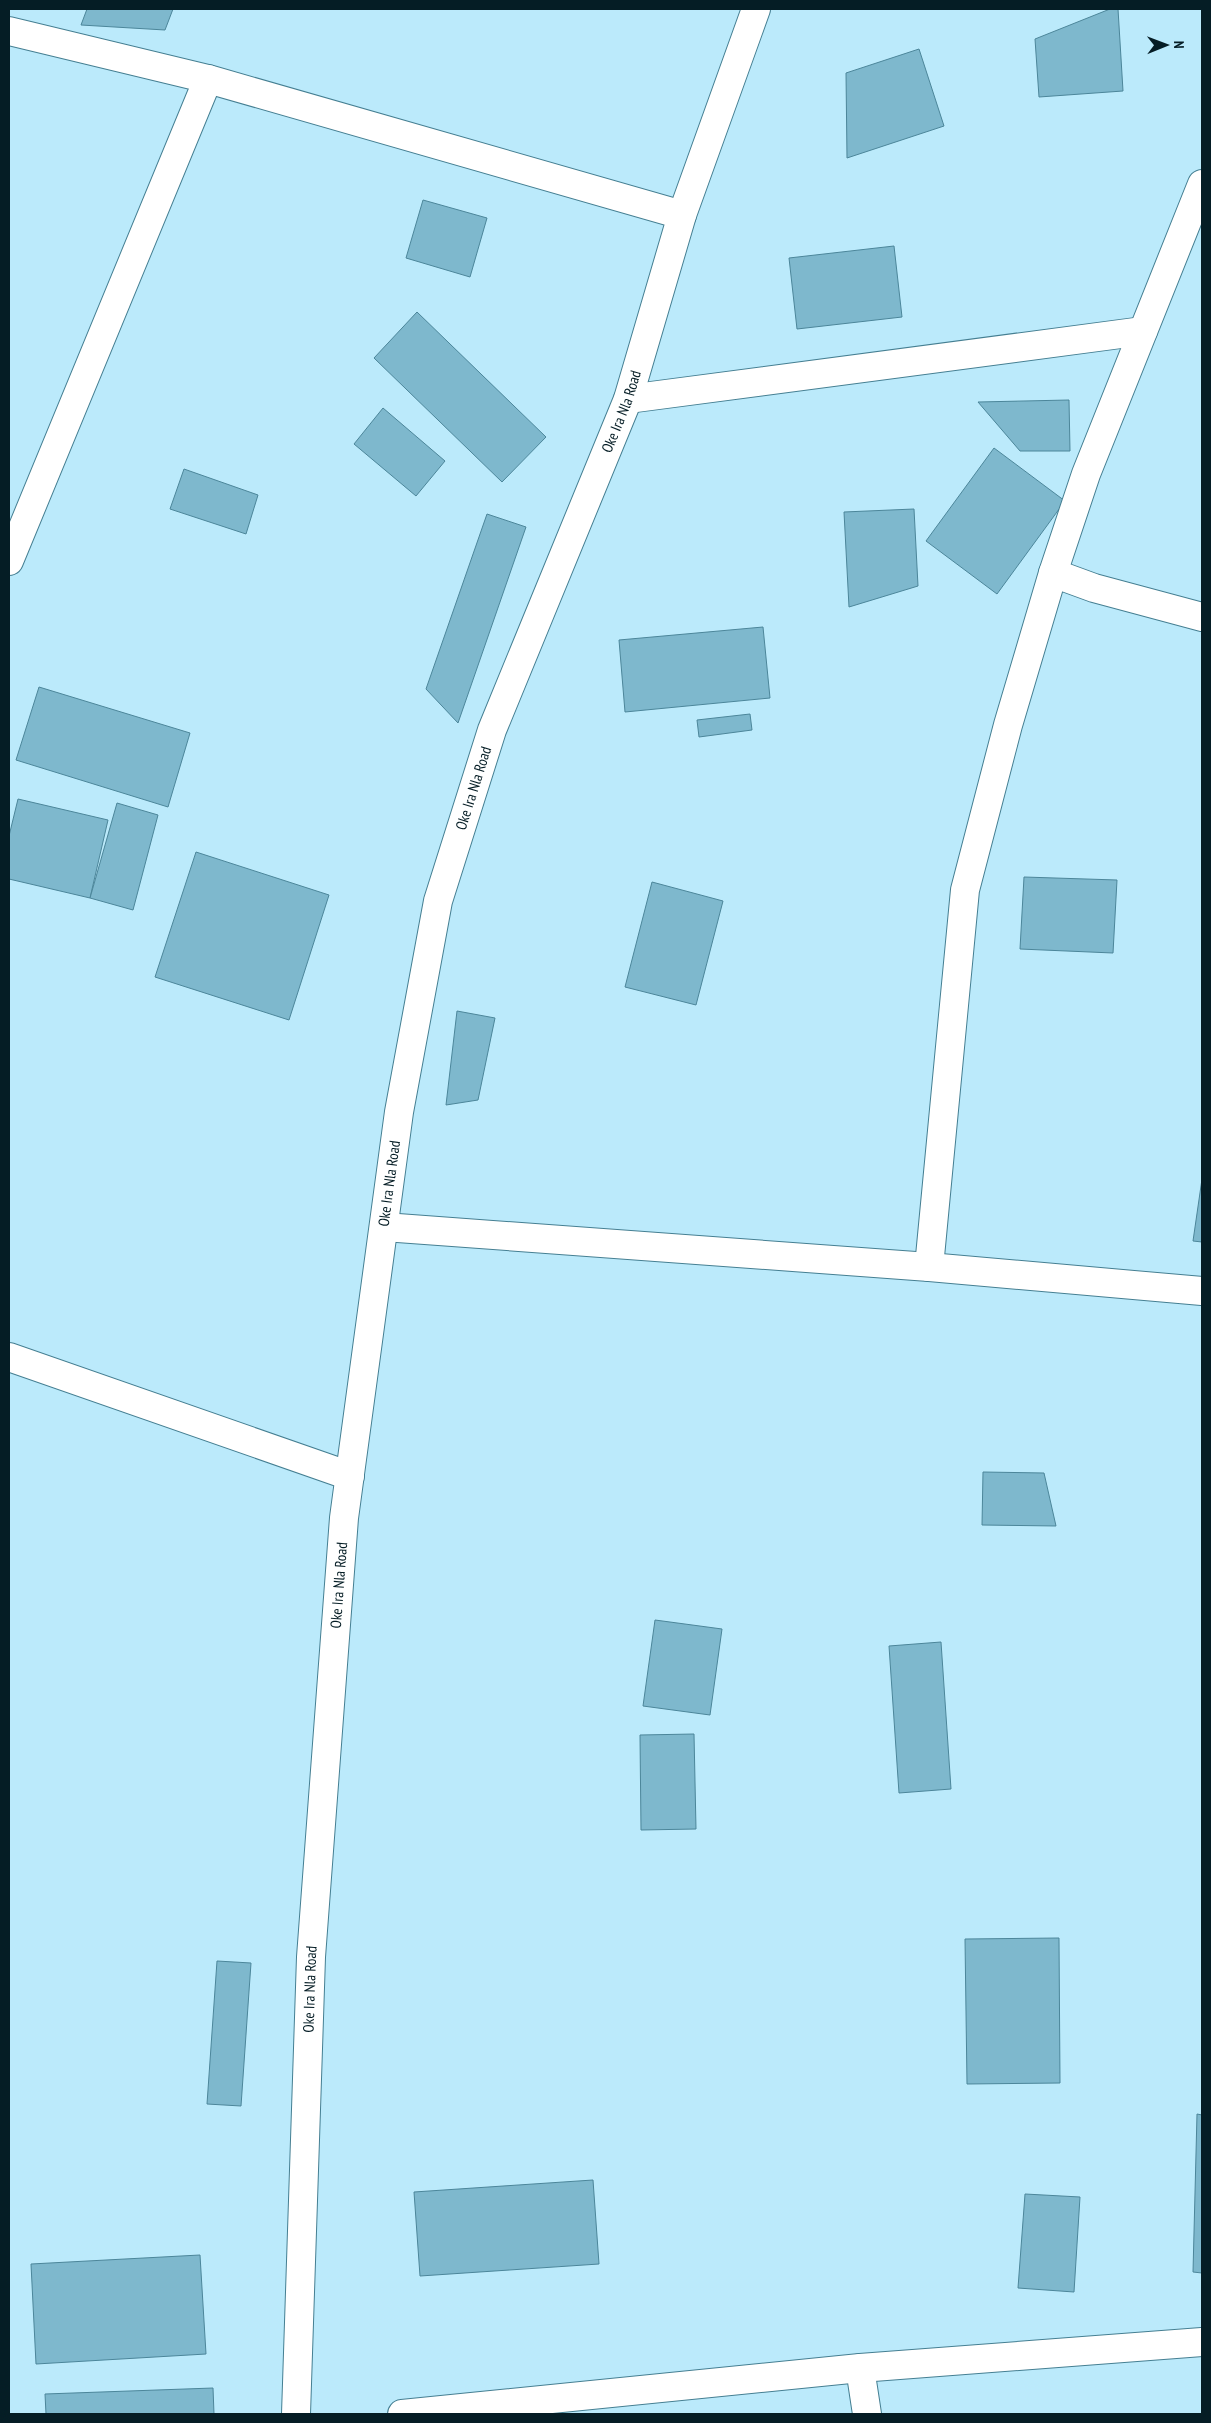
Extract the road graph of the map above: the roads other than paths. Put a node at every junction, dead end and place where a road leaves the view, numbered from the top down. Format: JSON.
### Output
{"nodes":[{"id":1,"x":756,"y":9,"type":"edge"},
{"id":2,"x":9,"y":31,"type":"edge"},
{"id":3,"x":208,"y":79,"type":"junction"},
{"id":4,"x":1202,"y":184,"type":"edge"},
{"id":5,"x":682,"y":215,"type":"junction"},
{"id":6,"x":1143,"y":331,"type":"junction"},
{"id":7,"x":628,"y":399,"type":"junction"},
{"id":8,"x":9,"y":561,"type":"edge"},
{"id":9,"x":1053,"y":573,"type":"junction"},
{"id":10,"x":1202,"y":617,"type":"edge"},
{"id":11,"x":384,"y":1227,"type":"junction"},
{"id":12,"x":929,"y":1267,"type":"junction"},
{"id":13,"x":1202,"y":1291,"type":"edge"},
{"id":14,"x":9,"y":1357,"type":"edge"},
{"id":15,"x":350,"y":1476,"type":"junction"},
{"id":16,"x":1202,"y":2342,"type":"edge"},
{"id":17,"x":860,"y":2368,"type":"junction"},
{"id":18,"x":296,"y":2414,"type":"edge"},
{"id":19,"x":402,"y":2414,"type":"edge"},
{"id":20,"x":867,"y":2414,"type":"edge"}],
"edges":[{"from":1,"to":5,"type":"street","name":"Oke Ira Nla Road"},
{"from":2,"to":3,"type":"street"},
{"from":3,"to":5,"type":"street"},
{"from":3,"to":8,"type":"street"},
{"from":4,"to":6,"type":"street"},
{"from":5,"to":7,"type":"street","name":"Oke Ira Nla Road"},
{"from":6,"to":7,"type":"street"},
{"from":6,"to":9,"type":"street"},
{"from":7,"to":11,"type":"street","name":"Oke Ira Nla Road"},
{"from":9,"to":10,"type":"street"},
{"from":9,"to":12,"type":"street"},
{"from":11,"to":12,"type":"street"},
{"from":11,"to":15,"type":"street","name":"Oke Ira Nla Road"},
{"from":12,"to":13,"type":"street"},
{"from":14,"to":15,"type":"street"},
{"from":15,"to":18,"type":"street","name":"Oke Ira Nla Road"},
{"from":16,"to":17,"type":"street"},
{"from":17,"to":19,"type":"street"},
{"from":17,"to":20,"type":"street"}]}
